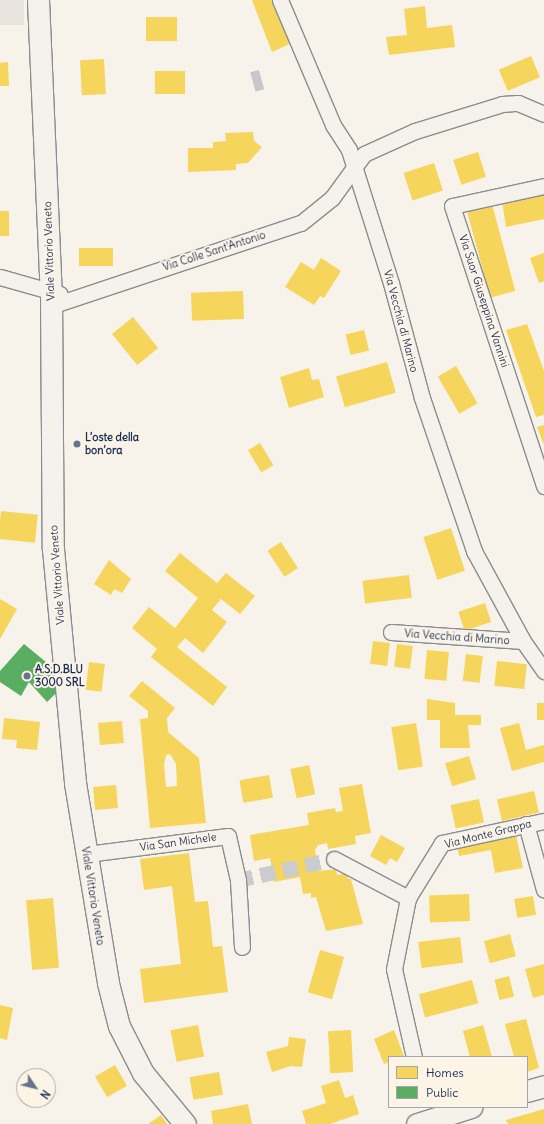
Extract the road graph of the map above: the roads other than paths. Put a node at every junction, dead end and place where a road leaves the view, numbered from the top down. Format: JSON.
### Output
{"nodes":[{"id":1,"x":38,"y":0,"type":"edge"},
{"id":2,"x":280,"y":0,"type":"edge"},
{"id":3,"x":544,"y":114,"type":"edge"},
{"id":4,"x":354,"y":167,"type":"junction"},
{"id":5,"x":544,"y":186,"type":"edge"},
{"id":6,"x":0,"y":277,"type":"edge"},
{"id":7,"x":51,"y":300,"type":"junction"},
{"id":8,"x":544,"y":486,"type":"edge"},
{"id":9,"x":391,"y":632,"type":"dead end"},
{"id":10,"x":523,"y":641,"type":"junction"},
{"id":11,"x":544,"y":671,"type":"edge"},
{"id":12,"x":544,"y":821,"type":"edge"},
{"id":13,"x":526,"y":824,"type":"junction"},
{"id":14,"x":87,"y":854,"type":"junction"},
{"id":15,"x":334,"y":859,"type":"tunnel mouth"},
{"id":16,"x":544,"y":890,"type":"edge"},
{"id":17,"x":408,"y":898,"type":"junction"},
{"id":18,"x":242,"y":947,"type":"dead end"},
{"id":19,"x":414,"y":1056,"type":"edge"},
{"id":20,"x":544,"y":1086,"type":"edge"},
{"id":21,"x":528,"y":1091,"type":"edge"},
{"id":22,"x":466,"y":1108,"type":"edge"},
{"id":23,"x":425,"y":1117,"type":"edge"},
{"id":24,"x":185,"y":1124,"type":"edge"}],
"edges":[{"from":1,"to":7,"type":"main road","name":"Viale Vittorio Veneto"},
{"from":2,"to":4,"type":"street","name":"Via Vecchia di Marino"},
{"from":3,"to":4,"type":"street"},
{"from":4,"to":7,"type":"street","name":"Via Colle Sant'Antonio"},
{"from":4,"to":10,"type":"street","name":"Via Vecchia di Marino"},
{"from":5,"to":8,"type":"street","name":"Via Suor Giuseppina Vannini"},
{"from":6,"to":7,"type":"street","name":"Via Colle Sant'Antonio"},
{"from":7,"to":14,"type":"main road","name":"Viale Vittorio Veneto"},
{"from":9,"to":10,"type":"street","name":"Via Vecchia di Marino"},
{"from":10,"to":11,"type":"street","name":"Via Vecchia di Marino"},
{"from":12,"to":13,"type":"street","name":"Via Monte Grappa"},
{"from":13,"to":16,"type":"street"},
{"from":13,"to":17,"type":"street","name":"Via Monte Grappa"},
{"from":14,"to":18,"type":"street","name":"Via San Michele"},
{"from":14,"to":24,"type":"main road","name":"Viale Vittorio Veneto"},
{"from":15,"to":17,"type":"street"},
{"from":17,"to":19,"type":"street","name":"Via Monte Grappa"},
{"from":20,"to":21,"type":"main road"},
{"from":22,"to":23,"type":"main road"}]}
